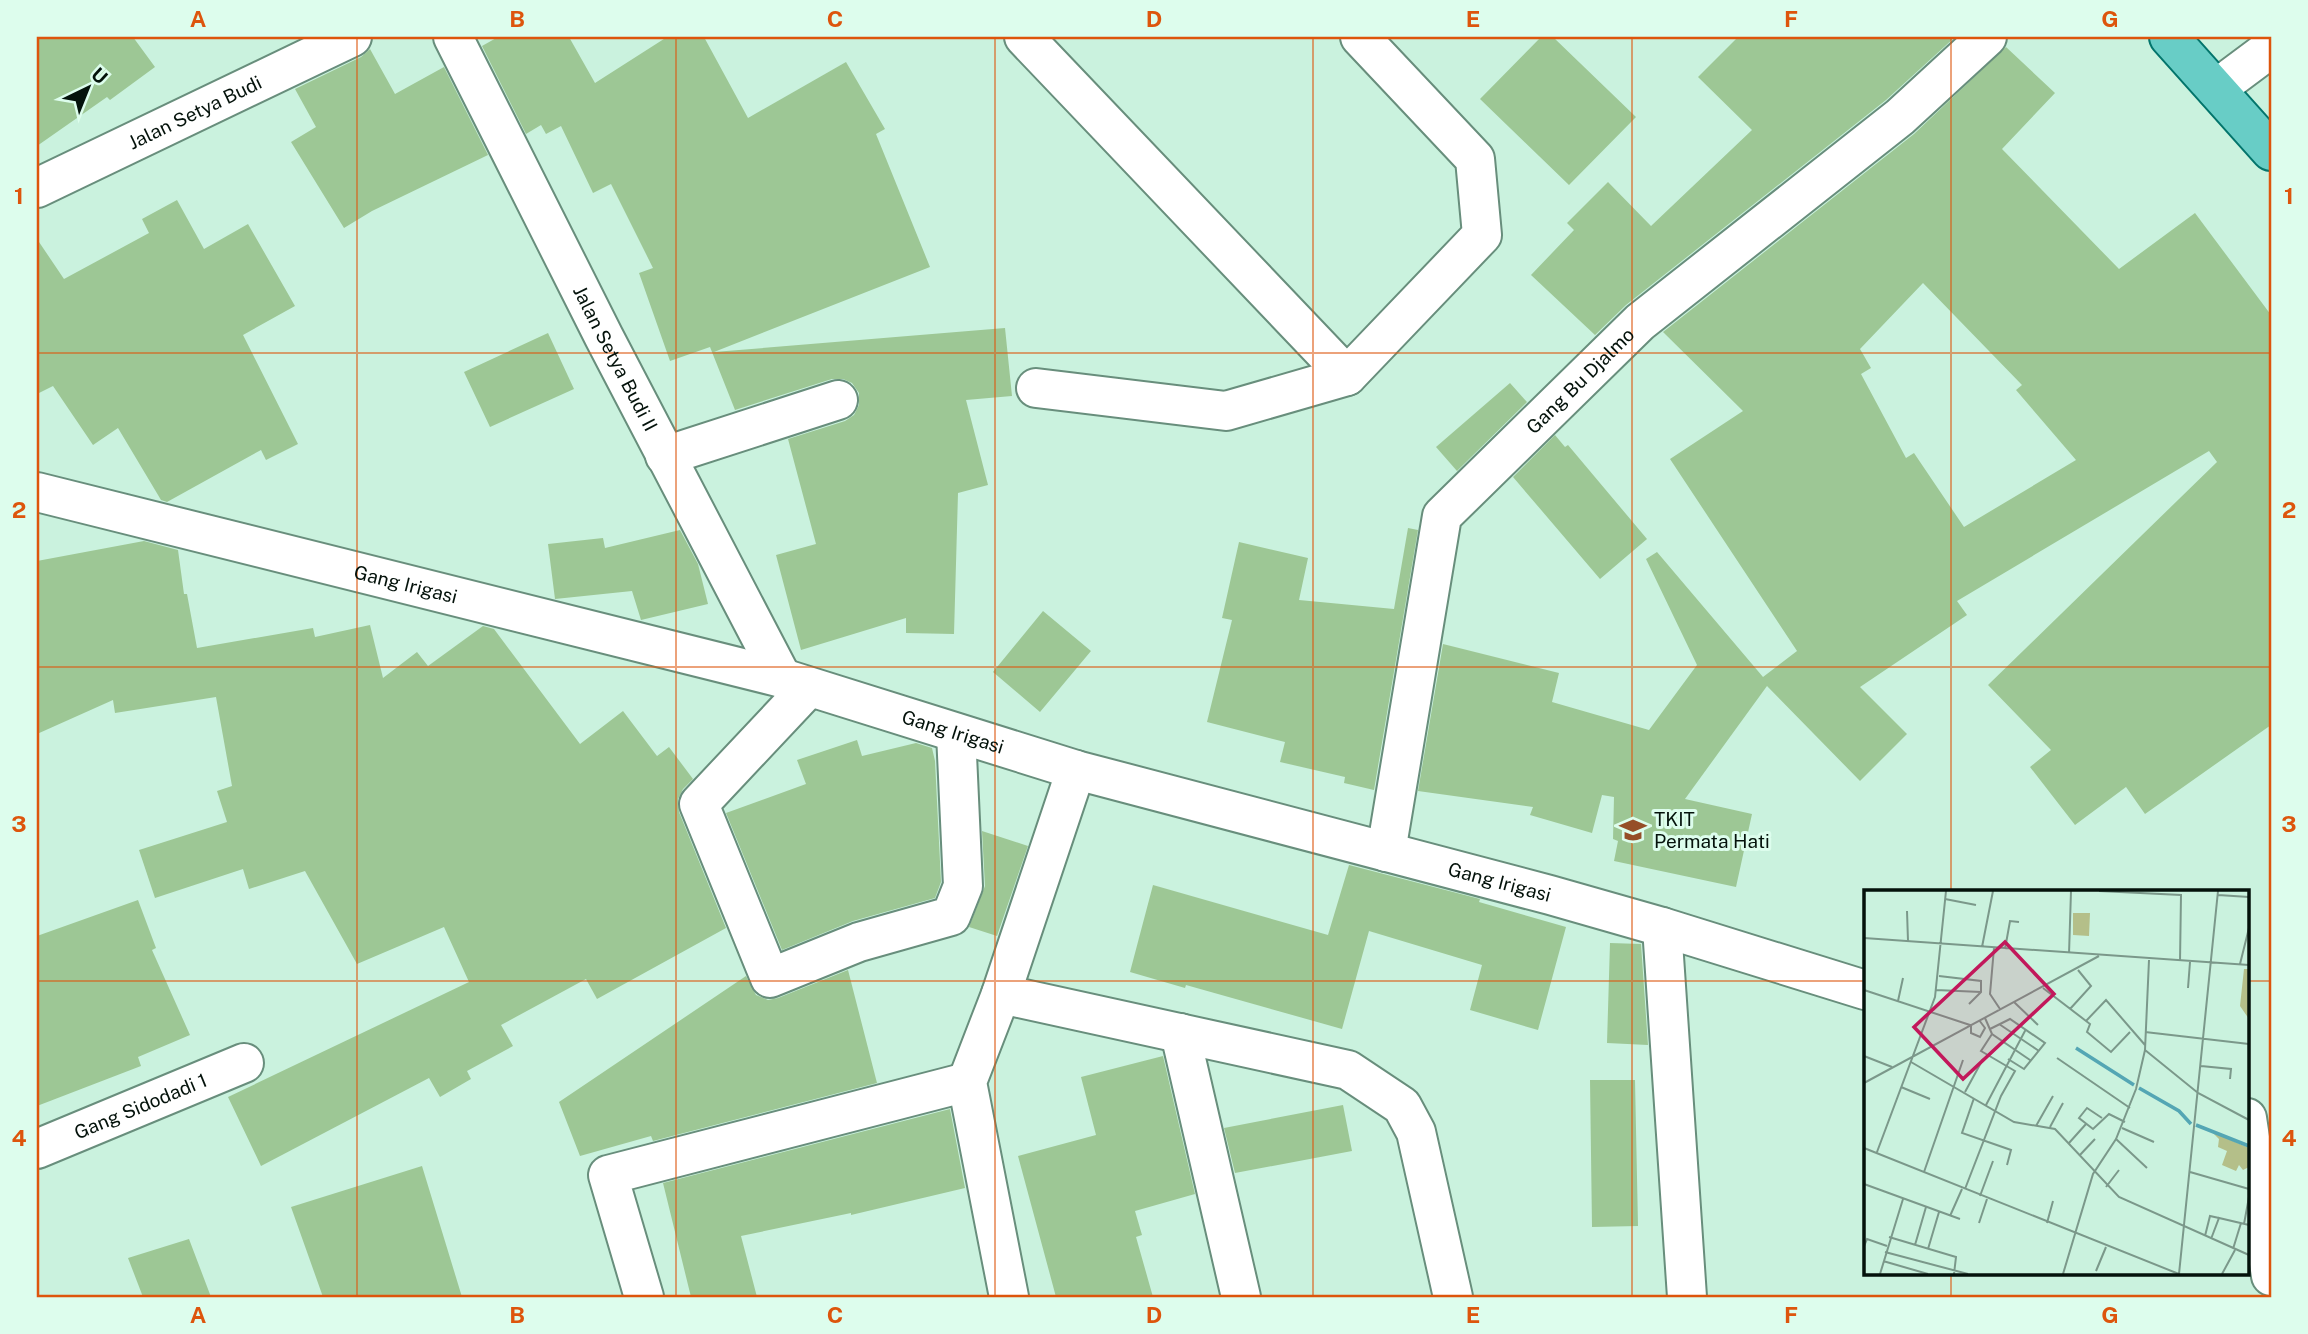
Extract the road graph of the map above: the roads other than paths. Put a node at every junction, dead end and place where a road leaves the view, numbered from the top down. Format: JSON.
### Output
{"nodes":[{"id":1,"x":352,"y":37,"type":"edge"},
{"id":2,"x":453,"y":37,"type":"edge"},
{"id":3,"x":1024,"y":37,"type":"edge"},
{"id":4,"x":1360,"y":37,"type":"edge"},
{"id":5,"x":1987,"y":37,"type":"edge"},
{"id":6,"x":2169,"y":37,"type":"edge"},
{"id":7,"x":2271,"y":48,"type":"edge"},
{"id":8,"x":2216,"y":89,"type":"junction"},
{"id":9,"x":2271,"y":150,"type":"edge"},
{"id":10,"x":37,"y":188,"type":"edge"},
{"id":11,"x":1347,"y":376,"type":"junction"},
{"id":12,"x":1036,"y":388,"type":"dead end"},
{"id":13,"x":838,"y":400,"type":"dead end"},
{"id":14,"x":665,"y":456,"type":"junction"},
{"id":15,"x":37,"y":492,"type":"edge"},
{"id":16,"x":795,"y":683,"type":"junction"},
{"id":17,"x":956,"y":733,"type":"junction"},
{"id":18,"x":1076,"y":770,"type":"junction"},
{"id":19,"x":1386,"y":852,"type":"junction"},
{"id":20,"x":1662,"y":927,"type":"junction"},
{"id":21,"x":1864,"y":990,"type":"edge"},
{"id":22,"x":1001,"y":993,"type":"junction"},
{"id":23,"x":1180,"y":1033,"type":"junction"},
{"id":24,"x":244,"y":1063,"type":"dead end"},
{"id":25,"x":967,"y":1082,"type":"junction"},
{"id":26,"x":2248,"y":1108,"type":"edge"},
{"id":27,"x":2271,"y":1116,"type":"edge"},
{"id":28,"x":2248,"y":1125,"type":"edge"},
{"id":29,"x":37,"y":1149,"type":"edge"},
{"id":30,"x":2271,"y":1276,"type":"edge"},
{"id":31,"x":644,"y":1297,"type":"edge"},
{"id":32,"x":1009,"y":1297,"type":"edge"},
{"id":33,"x":1241,"y":1297,"type":"edge"},
{"id":34,"x":1453,"y":1297,"type":"edge"},
{"id":35,"x":1687,"y":1297,"type":"edge"}],
"edges":[{"from":1,"to":10,"type":"street","name":"Jalan Setya Budi"},
{"from":2,"to":14,"type":"street","name":"Jalan Setya Budi II"},
{"from":3,"to":11,"type":"street"},
{"from":4,"to":11,"type":"street"},
{"from":5,"to":19,"type":"street","name":"Gang Bu Djalmo"},
{"from":6,"to":8,"type":"main road"},
{"from":7,"to":8,"type":"street"},
{"from":8,"to":9,"type":"main road"},
{"from":11,"to":12,"type":"street"},
{"from":13,"to":14,"type":"street"},
{"from":14,"to":16,"type":"street","name":"Jalan Setya Budi II"},
{"from":15,"to":16,"type":"street","name":"Gang Irigasi"},
{"from":16,"to":17,"type":"street","name":"Gang Irigasi"},
{"from":16,"to":17,"type":"street"},
{"from":17,"to":18,"type":"street","name":"Gang Irigasi"},
{"from":18,"to":19,"type":"street","name":"Gang Irigasi"},
{"from":18,"to":22,"type":"street"},
{"from":19,"to":20,"type":"street","name":"Gang Irigasi"},
{"from":20,"to":21,"type":"street","name":"Gang Irigasi"},
{"from":20,"to":35,"type":"street"},
{"from":22,"to":23,"type":"street"},
{"from":22,"to":25,"type":"street"},
{"from":23,"to":33,"type":"street"},
{"from":23,"to":34,"type":"street"},
{"from":24,"to":29,"type":"street","name":"Gang Sidodadi 1"},
{"from":25,"to":31,"type":"street"},
{"from":25,"to":32,"type":"street"},
{"from":26,"to":27,"type":"street"},
{"from":28,"to":30,"type":"street"}]}
